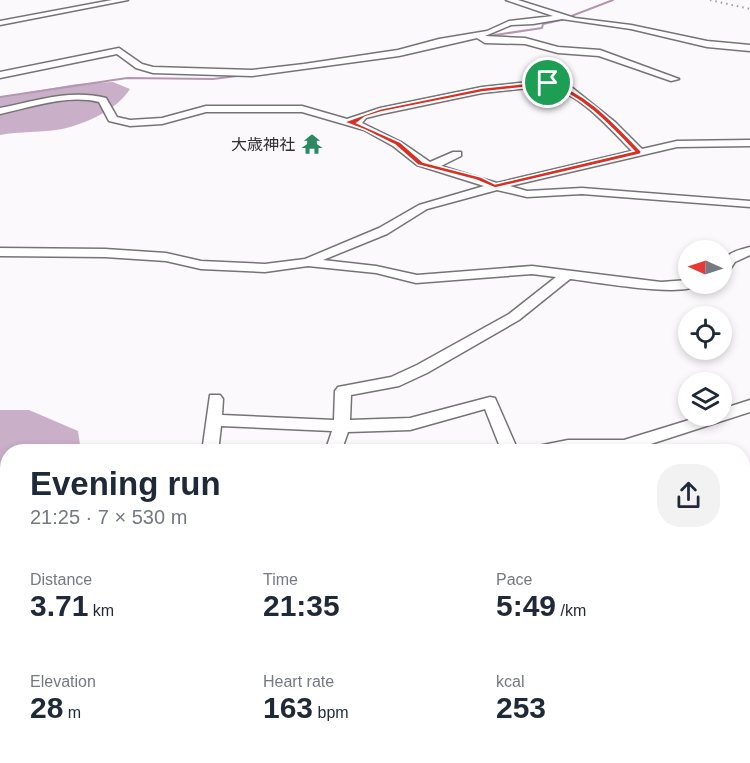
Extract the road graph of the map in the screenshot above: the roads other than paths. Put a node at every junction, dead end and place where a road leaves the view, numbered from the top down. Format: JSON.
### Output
{"nodes":[{"id":1,"x":124,"y":0,"type":"edge"},
{"id":2,"x":510,"y":0,"type":"edge"},
{"id":3,"x":567,"y":18,"type":"junction"},
{"id":4,"x":0,"y":23,"type":"edge"},
{"id":5,"x":481,"y":38,"type":"junction"},
{"id":6,"x":750,"y":48,"type":"edge"},
{"id":7,"x":0,"y":75,"type":"edge"},
{"id":8,"x":674,"y":79,"type":"dead end"},
{"id":9,"x":0,"y":111,"type":"edge"},
{"id":10,"x":347,"y":122,"type":"junction"},
{"id":11,"x":750,"y":143,"type":"edge"},
{"id":12,"x":639,"y":152,"type":"junction"},
{"id":13,"x":457,"y":154,"type":"dead end"},
{"id":14,"x":431,"y":166,"type":"junction"},
{"id":15,"x":495,"y":186,"type":"junction"},
{"id":16,"x":750,"y":204,"type":"edge"},
{"id":17,"x":750,"y":251,"type":"edge"},
{"id":18,"x":0,"y":252,"type":"edge"},
{"id":19,"x":732,"y":258,"type":"edge"},
{"id":20,"x":308,"y":262,"type":"junction"},
{"id":21,"x":566,"y":275,"type":"junction"},
{"id":22,"x":678,"y":285,"type":"edge"},
{"id":23,"x":215,"y":399,"type":"dead end"},
{"id":24,"x":750,"y":406,"type":"edge"},
{"id":25,"x":214,"y":420,"type":"junction"},
{"id":26,"x":342,"y":426,"type":"junction"},
{"id":27,"x":211,"y":444,"type":"edge"},
{"id":28,"x":336,"y":444,"type":"edge"},
{"id":29,"x":507,"y":444,"type":"edge"},
{"id":30,"x":630,"y":444,"type":"edge"}],
"edges":[{"from":1,"to":4,"type":"street"},
{"from":2,"to":3,"type":"street"},
{"from":3,"to":5,"type":"street"},
{"from":3,"to":6,"type":"street"},
{"from":5,"to":7,"type":"street"},
{"from":5,"to":8,"type":"street"},
{"from":9,"to":10,"type":"street"},
{"from":10,"to":12,"type":"street"},
{"from":10,"to":14,"type":"street"},
{"from":11,"to":12,"type":"street"},
{"from":12,"to":15,"type":"street"},
{"from":13,"to":14,"type":"street"},
{"from":14,"to":15,"type":"street"},
{"from":15,"to":16,"type":"street"},
{"from":15,"to":20,"type":"street"},
{"from":17,"to":19,"type":"street"},
{"from":18,"to":20,"type":"street"},
{"from":20,"to":21,"type":"street"},
{"from":21,"to":22,"type":"street"},
{"from":21,"to":26,"type":"street"},
{"from":23,"to":25,"type":"street"},
{"from":24,"to":30,"type":"street"},
{"from":25,"to":26,"type":"street"},
{"from":25,"to":27,"type":"street"},
{"from":26,"to":28,"type":"street"},
{"from":26,"to":29,"type":"street"}]}
